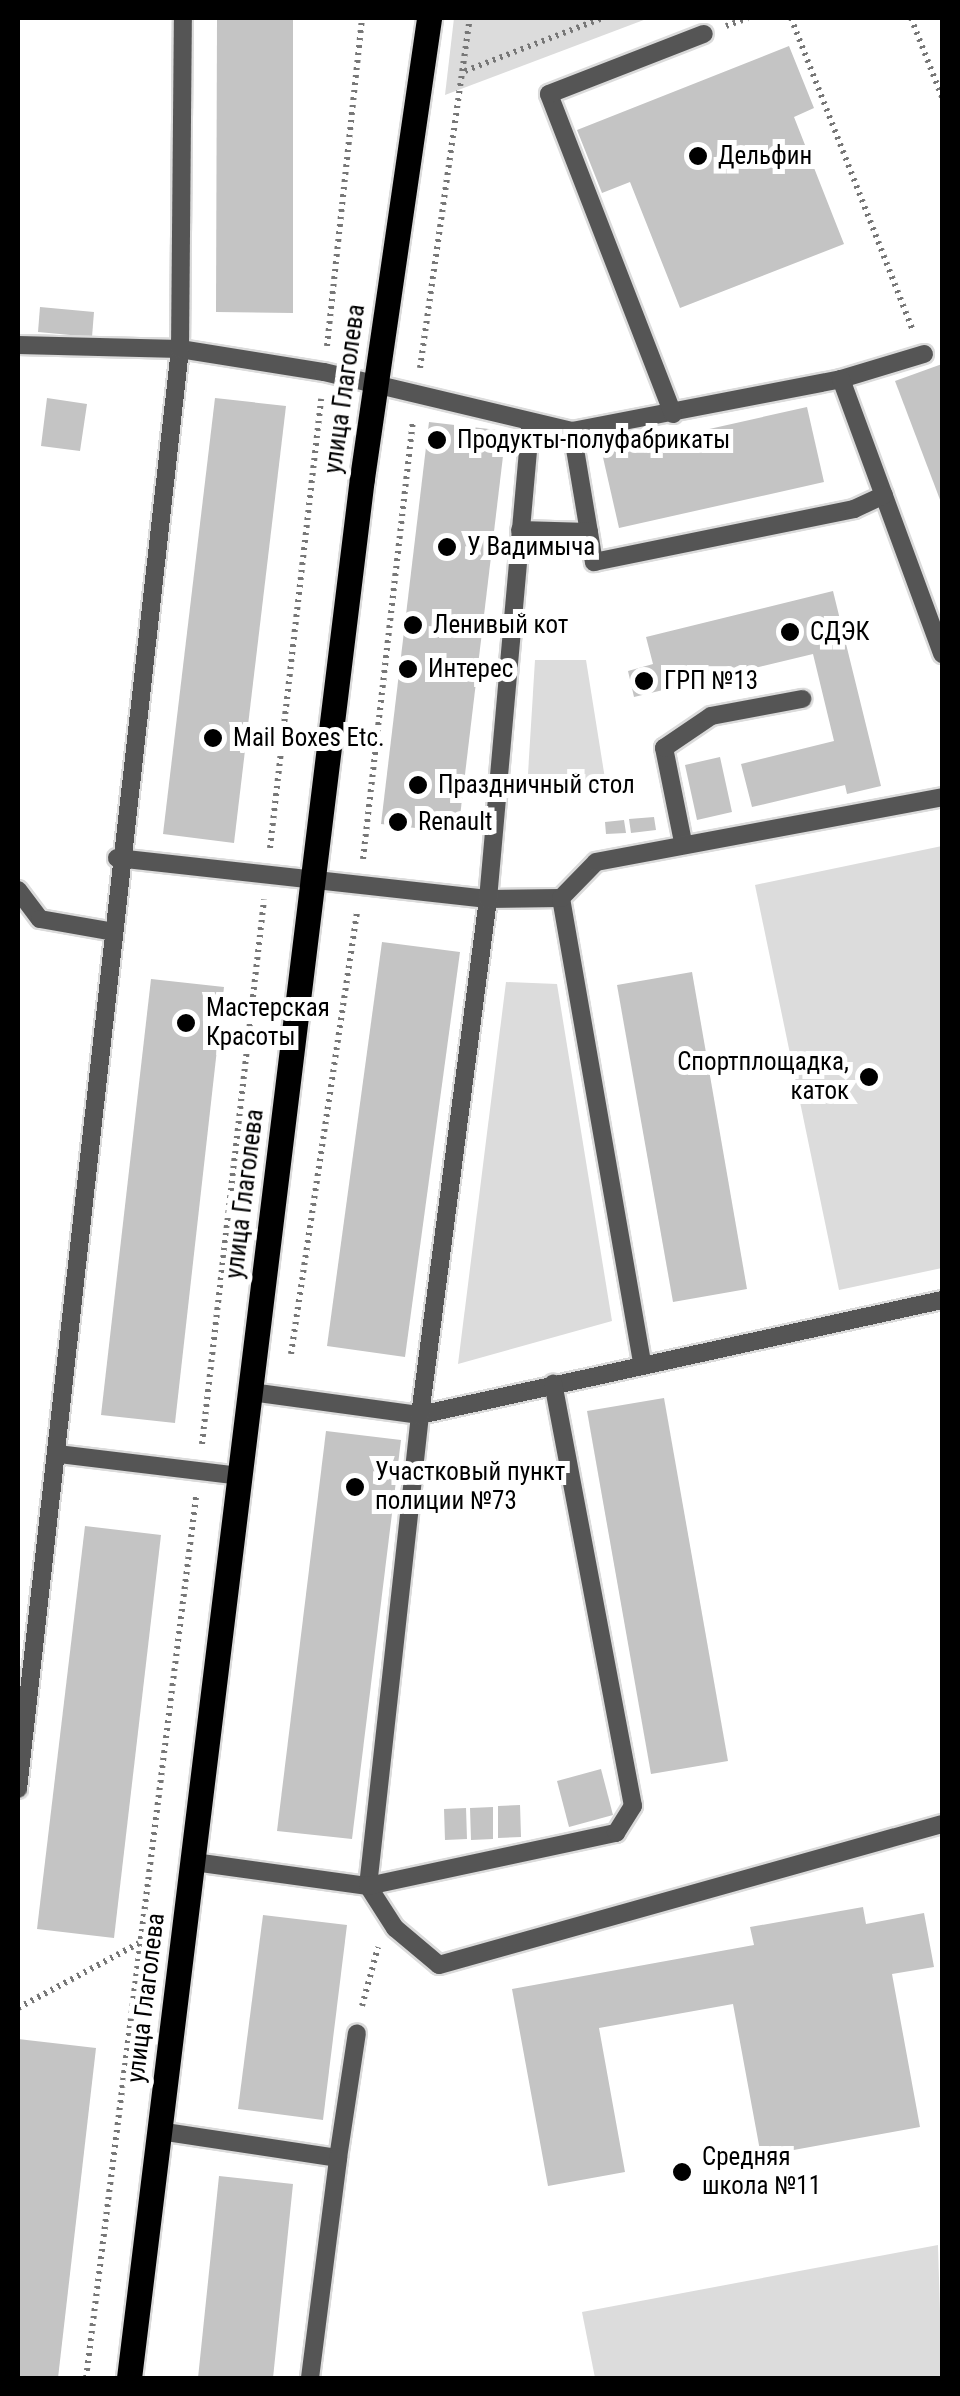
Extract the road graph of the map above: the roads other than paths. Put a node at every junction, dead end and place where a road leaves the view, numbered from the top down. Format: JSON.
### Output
{"nodes":[{"id":1,"x":183,"y":18,"type":"edge"},
{"id":2,"x":429,"y":18,"type":"edge"},
{"id":3,"x":704,"y":34,"type":"dead end"},
{"id":4,"x":18,"y":345,"type":"edge"},
{"id":5,"x":180,"y":350,"type":"junction"},
{"id":6,"x":924,"y":354,"type":"road end"},
{"id":7,"x":842,"y":379,"type":"junction"},
{"id":8,"x":375,"y":386,"type":"junction"},
{"id":9,"x":672,"y":414,"type":"junction"},
{"id":10,"x":530,"y":424,"type":"junction"},
{"id":11,"x":572,"y":431,"type":"junction"},
{"id":12,"x":884,"y":495,"type":"junction"},
{"id":13,"x":520,"y":530,"type":"junction"},
{"id":14,"x":589,"y":532,"type":"junction"},
{"id":15,"x":942,"y":654,"type":"edge"},
{"id":16,"x":802,"y":699,"type":"dead end"},
{"id":17,"x":942,"y":797,"type":"edge"},
{"id":18,"x":683,"y":842,"type":"junction"},
{"id":19,"x":117,"y":858,"type":"junction"},
{"id":20,"x":315,"y":880,"type":"junction"},
{"id":21,"x":18,"y":890,"type":"edge"},
{"id":22,"x":561,"y":898,"type":"junction"},
{"id":23,"x":488,"y":899,"type":"junction"},
{"id":24,"x":108,"y":931,"type":"junction"},
{"id":25,"x":941,"y":1306,"type":"edge"},
{"id":26,"x":642,"y":1364,"type":"junction"},
{"id":27,"x":553,"y":1383,"type":"junction"},
{"id":28,"x":250,"y":1392,"type":"junction"},
{"id":29,"x":420,"y":1415,"type":"junction"},
{"id":30,"x":58,"y":1454,"type":"junction"},
{"id":31,"x":241,"y":1476,"type":"junction"},
{"id":32,"x":18,"y":1789,"type":"edge"},
{"id":33,"x":942,"y":1824,"type":"edge"},
{"id":34,"x":194,"y":1862,"type":"junction"},
{"id":35,"x":368,"y":1886,"type":"junction"},
{"id":36,"x":357,"y":2033,"type":"road end"},
{"id":37,"x":159,"y":2131,"type":"junction"},
{"id":38,"x":338,"y":2158,"type":"junction"},
{"id":39,"x":129,"y":2378,"type":"edge"},
{"id":40,"x":310,"y":2378,"type":"edge"}],
"edges":[{"from":1,"to":5,"type":"lane"},
{"from":2,"to":8,"type":"main road","name":"улица Глаголева"},
{"from":3,"to":9,"type":"lane"},
{"from":4,"to":5,"type":"lane"},
{"from":5,"to":8,"type":"lane"},
{"from":5,"to":19,"type":"lane"},
{"from":6,"to":7,"type":"lane"},
{"from":7,"to":9,"type":"lane"},
{"from":7,"to":12,"type":"lane"},
{"from":8,"to":10,"type":"lane"},
{"from":8,"to":20,"type":"main road","name":"улица Глаголева"},
{"from":9,"to":11,"type":"lane"},
{"from":10,"to":11,"type":"lane"},
{"from":10,"to":13,"type":"lane"},
{"from":11,"to":14,"type":"lane"},
{"from":12,"to":14,"type":"lane"},
{"from":12,"to":15,"type":"lane"},
{"from":13,"to":14,"type":"lane"},
{"from":13,"to":23,"type":"lane"},
{"from":16,"to":18,"type":"lane"},
{"from":17,"to":18,"type":"lane"},
{"from":18,"to":22,"type":"lane"},
{"from":19,"to":20,"type":"lane"},
{"from":19,"to":24,"type":"lane"},
{"from":20,"to":23,"type":"lane"},
{"from":20,"to":28,"type":"main road","name":"улица Глаголева"},
{"from":21,"to":24,"type":"lane"},
{"from":22,"to":23,"type":"lane"},
{"from":22,"to":26,"type":"lane"},
{"from":23,"to":29,"type":"lane"},
{"from":24,"to":30,"type":"lane"},
{"from":25,"to":26,"type":"lane"},
{"from":26,"to":27,"type":"lane"},
{"from":27,"to":29,"type":"lane"},
{"from":27,"to":35,"type":"lane"},
{"from":28,"to":29,"type":"lane"},
{"from":28,"to":31,"type":"main road","name":"улица Глаголева"},
{"from":29,"to":35,"type":"lane"},
{"from":30,"to":31,"type":"lane"},
{"from":30,"to":32,"type":"lane"},
{"from":31,"to":34,"type":"main road","name":"улица Глаголева"},
{"from":33,"to":35,"type":"lane"},
{"from":34,"to":35,"type":"lane"},
{"from":34,"to":37,"type":"main road","name":"улица Глаголева"},
{"from":36,"to":38,"type":"lane"},
{"from":37,"to":38,"type":"lane"},
{"from":37,"to":39,"type":"main road","name":"улица Глаголева"},
{"from":38,"to":40,"type":"lane"}]}
